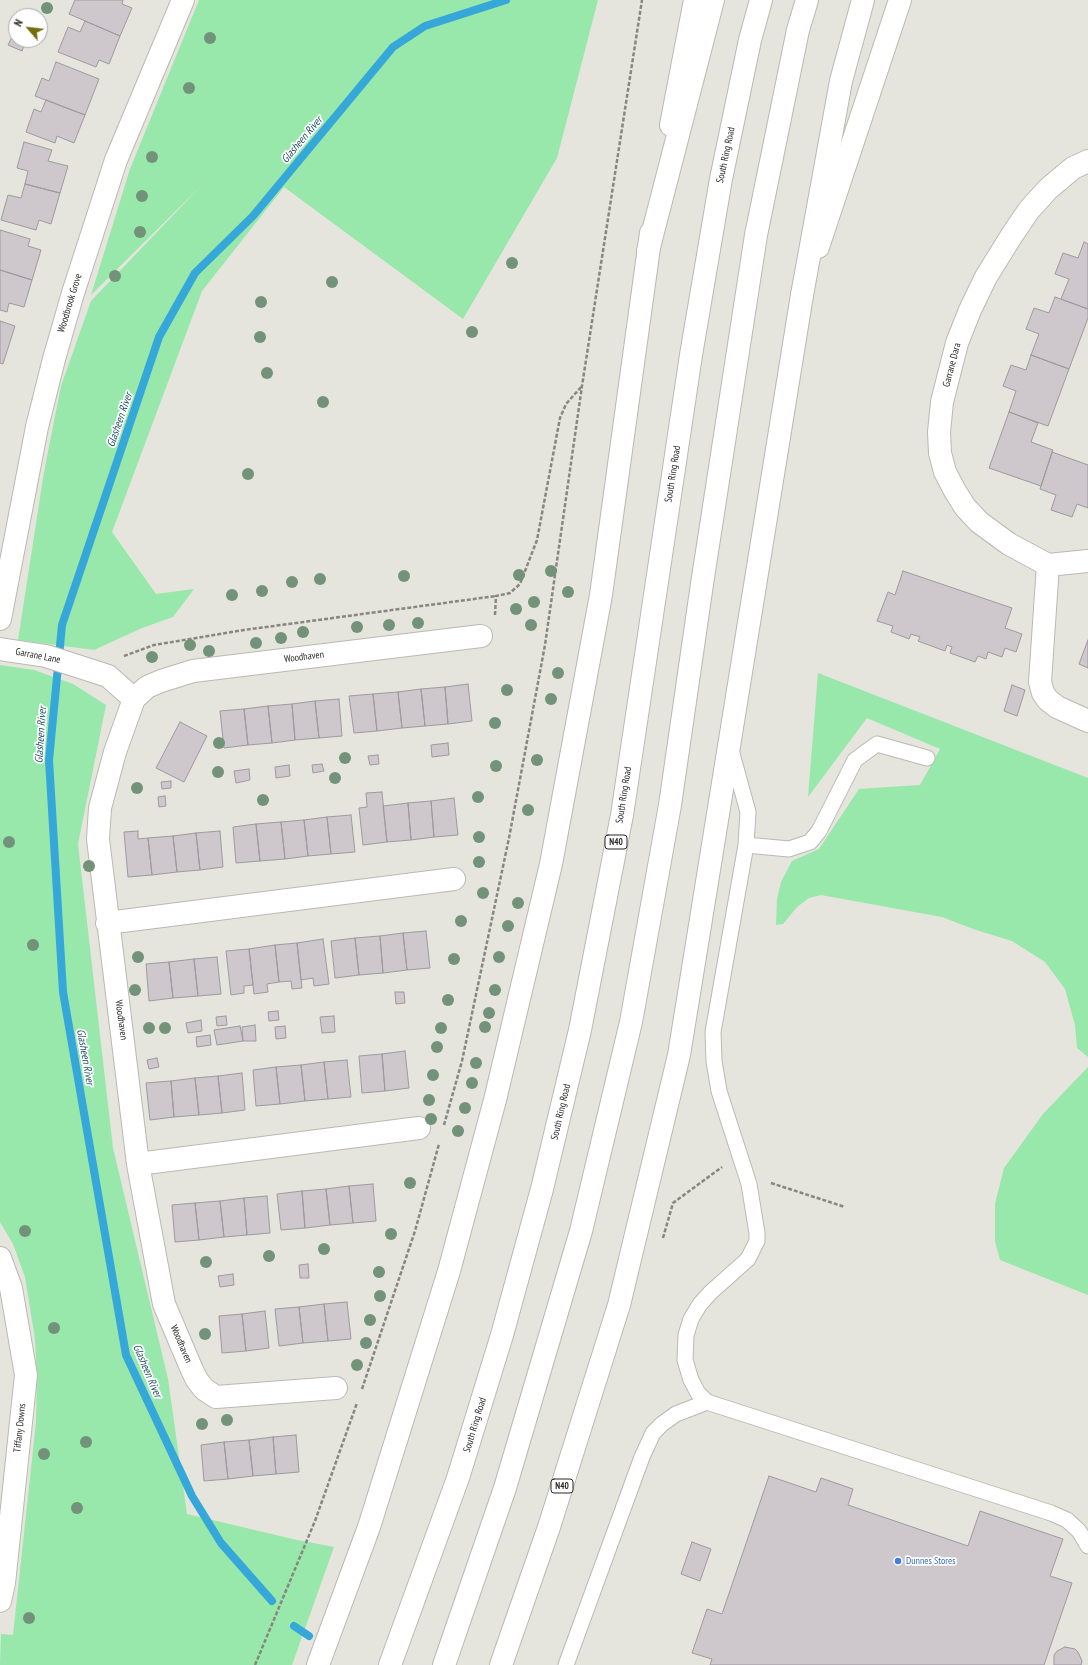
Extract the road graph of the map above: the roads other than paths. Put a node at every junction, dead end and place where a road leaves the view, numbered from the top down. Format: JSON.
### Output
{"nodes":[{"id":1,"x":183,"y":0,"type":"edge"},
{"id":2,"x":695,"y":0,"type":"edge"},
{"id":3,"x":713,"y":0,"type":"edge"},
{"id":4,"x":761,"y":0,"type":"edge"},
{"id":5,"x":807,"y":0,"type":"edge"},
{"id":6,"x":863,"y":0,"type":"edge"},
{"id":7,"x":900,"y":0,"type":"edge"},
{"id":8,"x":1088,"y":161,"type":"edge"},
{"id":9,"x":648,"y":251,"type":"junction"},
{"id":10,"x":802,"y":295,"type":"junction"},
{"id":11,"x":1088,"y":561,"type":"edge"},
{"id":12,"x":1048,"y":565,"type":"junction"},
{"id":13,"x":0,"y":618,"type":"edge"},
{"id":14,"x":481,"y":636,"type":"road end"},
{"id":15,"x":0,"y":649,"type":"edge"},
{"id":16,"x":134,"y":699,"type":"junction"},
{"id":17,"x":1088,"y":721,"type":"edge"},
{"id":18,"x":730,"y":743,"type":"junction"},
{"id":19,"x":927,"y":758,"type":"dead end"},
{"id":20,"x":746,"y":845,"type":"junction"},
{"id":21,"x":454,"y":879,"type":"dead end"},
{"id":22,"x":107,"y":923,"type":"junction"},
{"id":23,"x":419,"y":1128,"type":"dead end"},
{"id":24,"x":138,"y":1164,"type":"junction"},
{"id":25,"x":0,"y":1258,"type":"edge"},
{"id":26,"x":336,"y":1388,"type":"dead end"},
{"id":27,"x":707,"y":1402,"type":"junction"},
{"id":28,"x":1088,"y":1546,"type":"edge"},
{"id":29,"x":0,"y":1601,"type":"edge"},
{"id":30,"x":318,"y":1665,"type":"edge"},
{"id":31,"x":390,"y":1665,"type":"edge"},
{"id":32,"x":444,"y":1665,"type":"edge"},
{"id":33,"x":501,"y":1665,"type":"edge"},
{"id":34,"x":566,"y":1665,"type":"edge"}],
"edges":[{"from":1,"to":13,"type":"main road","name":"Woodbrook Grove"},
{"from":2,"to":9,"type":"main road"},
{"from":3,"to":9,"type":"main road"},
{"from":4,"to":31,"type":"main road","name":"South Ring Road","number":"N40"},
{"from":5,"to":32,"type":"main road"},
{"from":6,"to":10,"type":"main road"},
{"from":7,"to":10,"type":"main road"},
{"from":8,"to":12,"type":"main road","name":"Garrane Dara"},
{"from":9,"to":30,"type":"main road"},
{"from":10,"to":18,"type":"main road","number":"N40"},
{"from":11,"to":12,"type":"main road"},
{"from":12,"to":17,"type":"main road"},
{"from":14,"to":16,"type":"main road","name":"Woodhaven"},
{"from":15,"to":16,"type":"main road","name":"Garrane Lane"},
{"from":16,"to":22,"type":"main road","name":"Woodhaven"},
{"from":18,"to":20,"type":"lane"},
{"from":18,"to":33,"type":"main road","number":"N40"},
{"from":19,"to":20,"type":"lane"},
{"from":20,"to":27,"type":"lane"},
{"from":21,"to":22,"type":"main road"},
{"from":22,"to":24,"type":"main road","name":"Woodhaven"},
{"from":23,"to":24,"type":"main road"},
{"from":24,"to":26,"type":"main road","name":"Woodhaven"},
{"from":25,"to":29,"type":"main road","name":"Tiffany Downs"},
{"from":27,"to":28,"type":"lane"},
{"from":27,"to":34,"type":"lane"}]}
